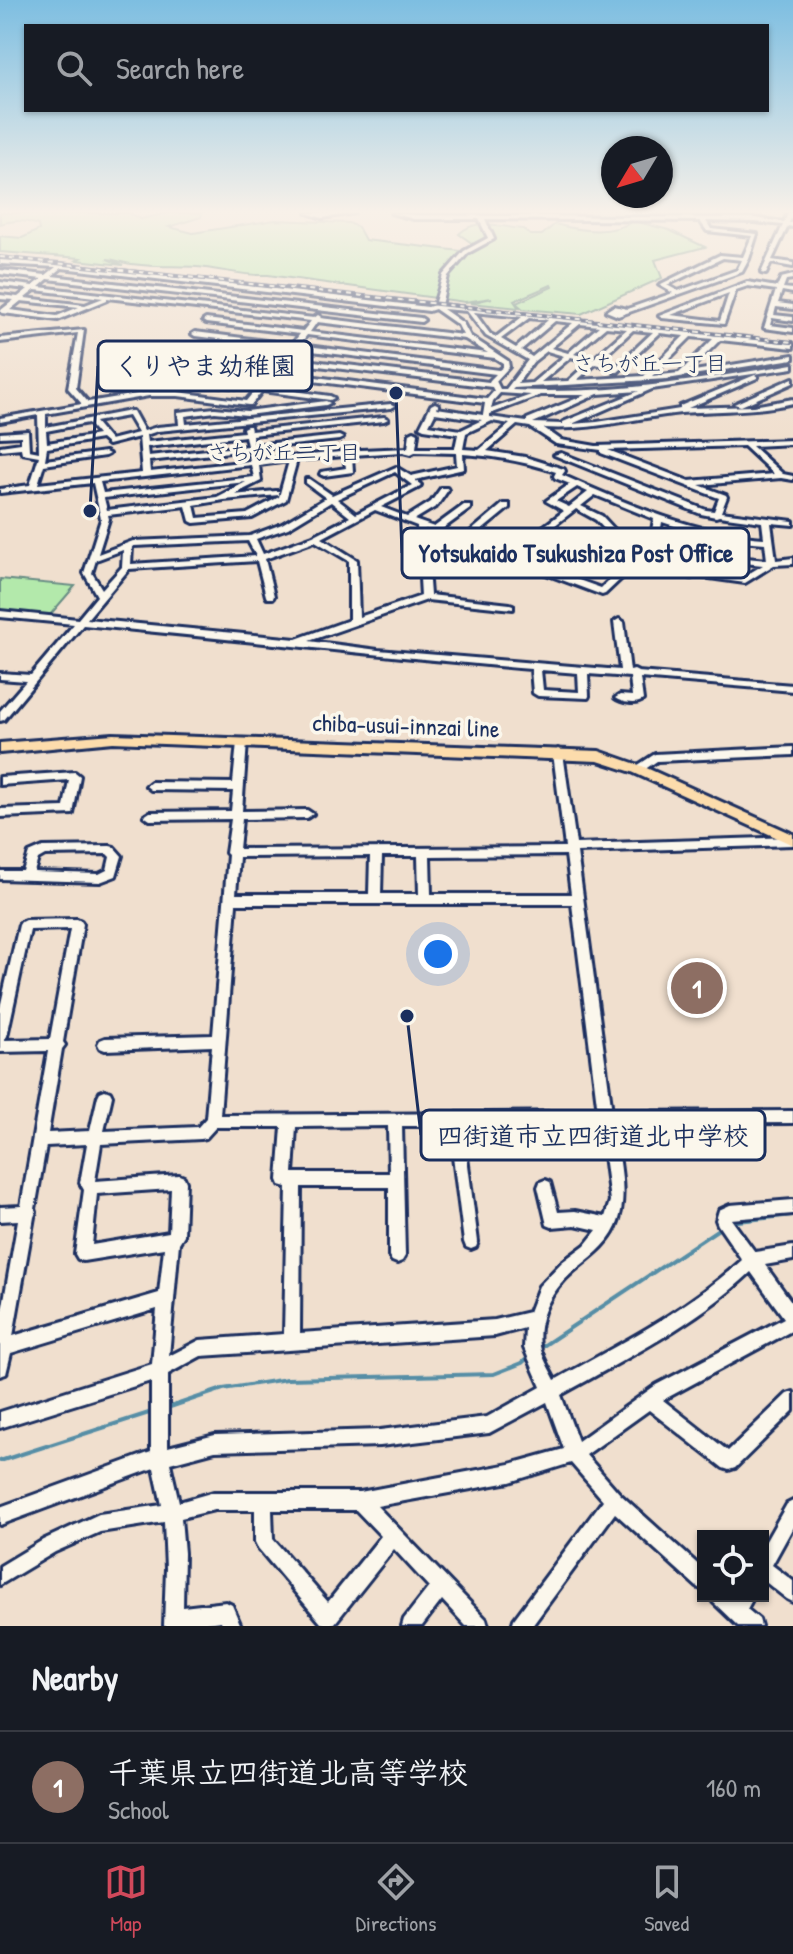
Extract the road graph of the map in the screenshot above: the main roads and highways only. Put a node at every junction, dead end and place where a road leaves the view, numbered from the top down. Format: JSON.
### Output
{"nodes":[{"id":1,"x":0,"y":748,"type":"edge"},
{"id":2,"x":793,"y":840,"type":"edge"}],
"edges":[{"from":1,"to":2,"type":"main road","name":"chiba-usui-innzai line"}]}
